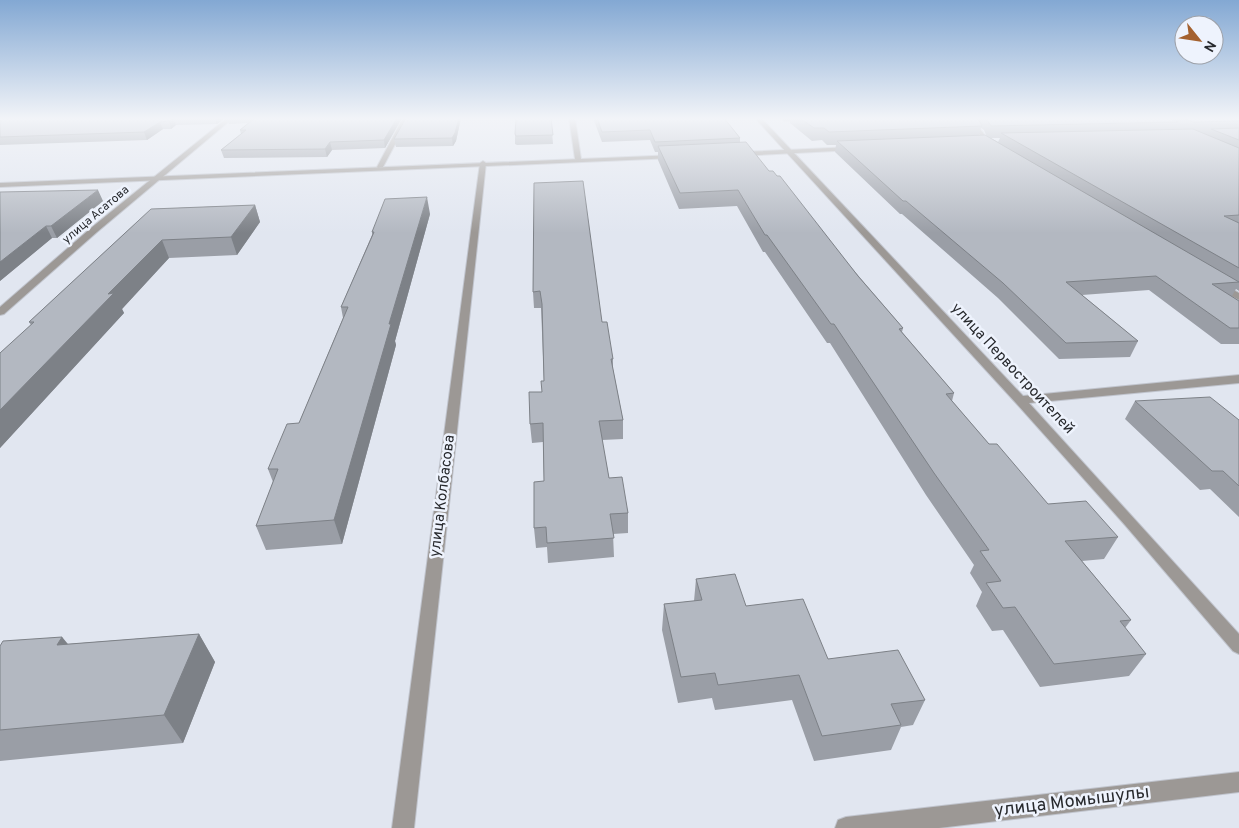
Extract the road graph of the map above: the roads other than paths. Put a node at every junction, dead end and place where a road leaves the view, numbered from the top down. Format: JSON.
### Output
{"nodes":[{"id":1,"x":184,"y":157,"type":"edge"},
{"id":2,"x":385,"y":157,"type":"edge"},
{"id":3,"x":578,"y":157,"type":"edge"},
{"id":4,"x":668,"y":157,"type":"edge"},
{"id":5,"x":795,"y":157,"type":"edge"},
{"id":6,"x":578,"y":160,"type":"junction"},
{"id":7,"x":483,"y":163,"type":"junction"},
{"id":8,"x":380,"y":167,"type":"junction"},
{"id":9,"x":157,"y":179,"type":"junction"},
{"id":10,"x":0,"y":185,"type":"edge"},
{"id":11,"x":1214,"y":282,"type":"edge"},
{"id":12,"x":1239,"y":297,"type":"edge"},
{"id":13,"x":0,"y":312,"type":"edge"},
{"id":14,"x":1239,"y":378,"type":"edge"},
{"id":15,"x":1020,"y":400,"type":"junction"},
{"id":16,"x":1239,"y":646,"type":"edge"},
{"id":17,"x":1239,"y":782,"type":"edge"},
{"id":18,"x":403,"y":828,"type":"edge"},
{"id":19,"x":846,"y":828,"type":"edge"}],
"edges":[{"from":1,"to":9,"type":"street","name":"улица Асатова"},
{"from":2,"to":8,"type":"street"},
{"from":3,"to":6,"type":"street"},
{"from":4,"to":6,"type":"street"},
{"from":5,"to":15,"type":"street","name":"улица Первостроителей"},
{"from":6,"to":7,"type":"street"},
{"from":7,"to":8,"type":"street"},
{"from":7,"to":18,"type":"street","name":"улица Колбасова"},
{"from":8,"to":9,"type":"street"},
{"from":9,"to":10,"type":"street"},
{"from":9,"to":13,"type":"street","name":"улица Асатова"},
{"from":11,"to":12,"type":"street"},
{"from":14,"to":15,"type":"street"},
{"from":15,"to":16,"type":"street","name":"улица Первостроителей"},
{"from":17,"to":19,"type":"street","name":"улица Момышулы"}]}
